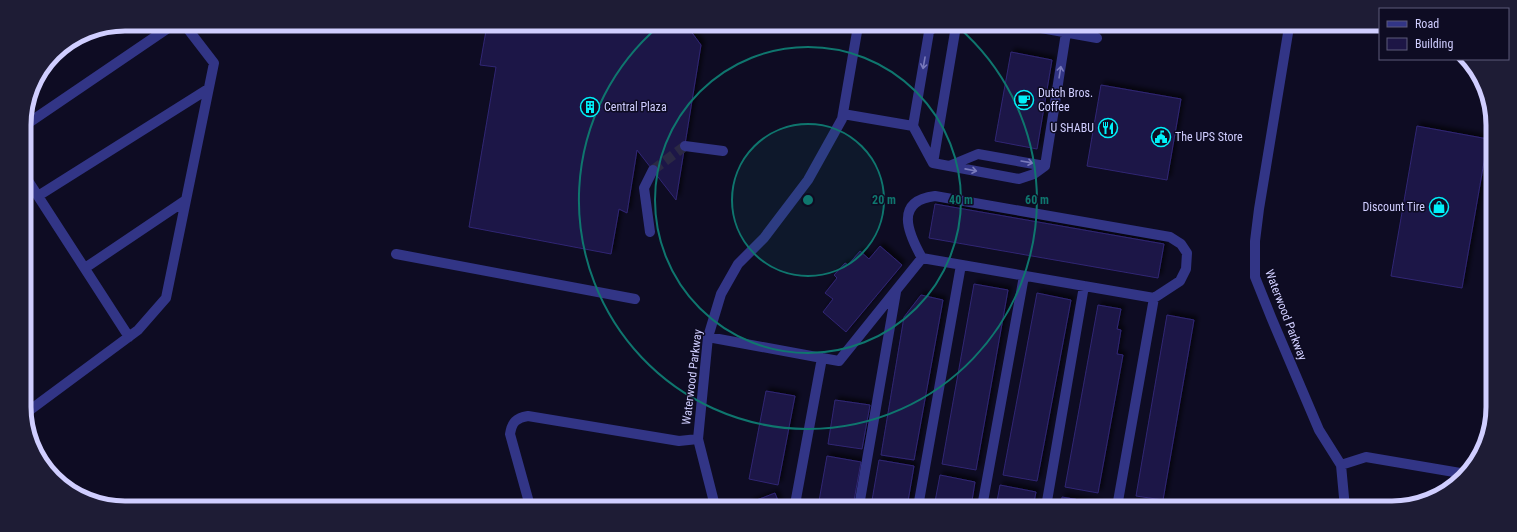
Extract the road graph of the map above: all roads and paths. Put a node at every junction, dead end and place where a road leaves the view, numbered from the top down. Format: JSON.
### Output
{"nodes":[{"id":1,"x":164,"y":31,"type":"edge"},
{"id":2,"x":189,"y":31,"type":"edge"},
{"id":3,"x":857,"y":31,"type":"edge"},
{"id":4,"x":930,"y":31,"type":"edge"},
{"id":5,"x":955,"y":31,"type":"edge"},
{"id":6,"x":1056,"y":31,"type":"edge"},
{"id":7,"x":1086,"y":31,"type":"edge"},
{"id":8,"x":1288,"y":31,"type":"edge"},
{"id":9,"x":1066,"y":33,"type":"junction"},
{"id":10,"x":1097,"y":38,"type":"dead end"},
{"id":11,"x":208,"y":89,"type":"junction"},
{"id":12,"x":843,"y":114,"type":"junction"},
{"id":13,"x":31,"y":121,"type":"edge"},
{"id":14,"x":913,"y":126,"type":"junction"},
{"id":15,"x":685,"y":146,"type":"tunnel mouth"},
{"id":16,"x":724,"y":151,"type":"dead end"},
{"id":17,"x":933,"y":163,"type":"junction"},
{"id":18,"x":949,"y":166,"type":"junction"},
{"id":19,"x":1045,"y":166,"type":"junction"},
{"id":20,"x":653,"y":170,"type":"tunnel mouth"},
{"id":21,"x":31,"y":186,"type":"edge"},
{"id":22,"x":38,"y":196,"type":"junction"},
{"id":23,"x":186,"y":200,"type":"junction"},
{"id":24,"x":650,"y":232,"type":"dead end"},
{"id":25,"x":396,"y":254,"type":"dead end"},
{"id":26,"x":922,"y":258,"type":"junction"},
{"id":27,"x":961,"y":265,"type":"junction"},
{"id":28,"x":85,"y":268,"type":"junction"},
{"id":29,"x":1024,"y":276,"type":"junction"},
{"id":30,"x":1084,"y":286,"type":"junction"},
{"id":31,"x":897,"y":290,"type":"junction"},
{"id":32,"x":1154,"y":298,"type":"junction"},
{"id":33,"x":635,"y":299,"type":"dead end"},
{"id":34,"x":708,"y":336,"type":"junction"},
{"id":35,"x":129,"y":337,"type":"junction"},
{"id":36,"x":822,"y":358,"type":"junction"},
{"id":37,"x":31,"y":408,"type":"edge"},
{"id":38,"x":698,"y":439,"type":"junction"},
{"id":39,"x":1341,"y":465,"type":"junction"},
{"id":40,"x":1458,"y":473,"type":"edge"},
{"id":41,"x":529,"y":501,"type":"edge"},
{"id":42,"x":714,"y":501,"type":"edge"},
{"id":43,"x":797,"y":501,"type":"edge"},
{"id":44,"x":860,"y":501,"type":"edge"},
{"id":45,"x":919,"y":501,"type":"edge"},
{"id":46,"x":983,"y":501,"type":"edge"},
{"id":47,"x":1047,"y":501,"type":"edge"},
{"id":48,"x":1118,"y":501,"type":"edge"},
{"id":49,"x":1344,"y":501,"type":"edge"}],
"edges":[{"from":1,"to":13,"type":"street"},
{"from":2,"to":11,"type":"street"},
{"from":3,"to":12,"type":"street","name":"Waterwood Parkway"},
{"from":4,"to":14,"type":"street","one_way":true},
{"from":5,"to":17,"type":"street"},
{"from":6,"to":9,"type":"street"},
{"from":7,"to":9,"type":"street"},
{"from":7,"to":10,"type":"street"},
{"from":8,"to":39,"type":"street","name":"Waterwood Parkway"},
{"from":19,"to":9,"type":"street","one_way":true},
{"from":11,"to":22,"type":"street"},
{"from":11,"to":23,"type":"street"},
{"from":12,"to":14,"type":"street"},
{"from":12,"to":34,"type":"street","name":"Waterwood Parkway"},
{"from":14,"to":17,"type":"street"},
{"from":15,"to":16,"type":"street"},
{"from":17,"to":18,"type":"street"},
{"from":18,"to":19,"type":"street","one_way":true},
{"from":18,"to":19,"type":"street","one_way":true},
{"from":20,"to":24,"type":"street"},
{"from":21,"to":22,"type":"street"},
{"from":22,"to":28,"type":"street"},
{"from":23,"to":28,"type":"street"},
{"from":23,"to":35,"type":"street"},
{"from":25,"to":33,"type":"street"},
{"from":26,"to":27,"type":"street"},
{"from":26,"to":31,"type":"street"},
{"from":26,"to":32,"type":"street"},
{"from":27,"to":29,"type":"street"},
{"from":27,"to":45,"type":"street"},
{"from":28,"to":35,"type":"street"},
{"from":29,"to":30,"type":"street"},
{"from":29,"to":46,"type":"street"},
{"from":30,"to":32,"type":"street"},
{"from":30,"to":47,"type":"street"},
{"from":31,"to":36,"type":"street"},
{"from":31,"to":44,"type":"street"},
{"from":32,"to":48,"type":"street"},
{"from":34,"to":36,"type":"street"},
{"from":34,"to":38,"type":"street","name":"Waterwood Parkway"},
{"from":35,"to":37,"type":"street"},
{"from":36,"to":43,"type":"street"},
{"from":38,"to":41,"type":"street"},
{"from":38,"to":42,"type":"street","name":"Waterwood Parkway"},
{"from":39,"to":40,"type":"street"},
{"from":39,"to":49,"type":"street","name":"Waterwood Parkway"}]}
